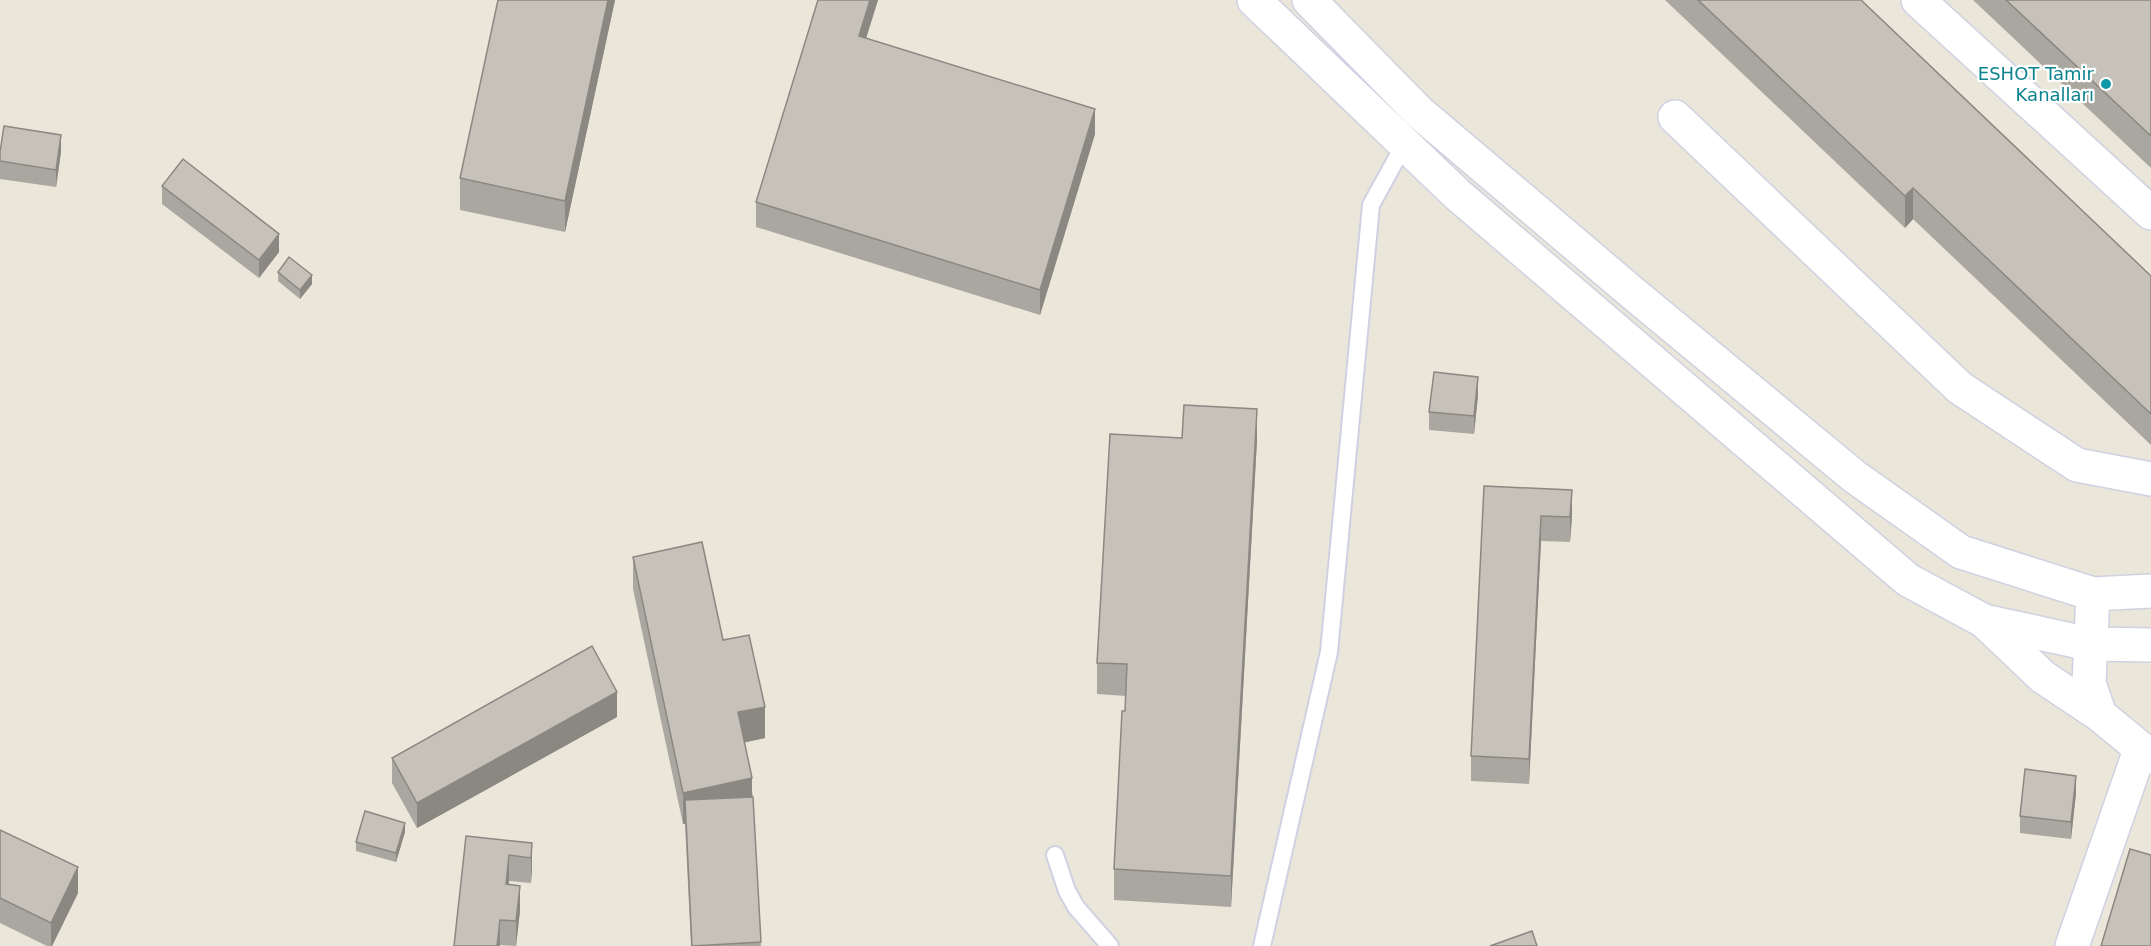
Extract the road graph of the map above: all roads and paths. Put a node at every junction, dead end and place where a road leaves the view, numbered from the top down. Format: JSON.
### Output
{"nodes":[{"id":1,"x":1254,"y":0,"type":"edge"},
{"id":2,"x":1309,"y":0,"type":"edge"},
{"id":3,"x":1918,"y":0,"type":"edge"},
{"id":4,"x":1675,"y":117,"type":"dead end"},
{"id":5,"x":1405,"y":143,"type":"junction"},
{"id":6,"x":2151,"y":213,"type":"edge"},
{"id":7,"x":2151,"y":479,"type":"edge"},
{"id":8,"x":2151,"y":591,"type":"edge"},
{"id":9,"x":2093,"y":594,"type":"junction"},
{"id":10,"x":1984,"y":621,"type":"junction"},
{"id":11,"x":2089,"y":644,"type":"junction"},
{"id":12,"x":2151,"y":645,"type":"edge"},
{"id":13,"x":2100,"y":715,"type":"junction"},
{"id":14,"x":2147,"y":750,"type":"edge"},
{"id":15,"x":1055,"y":855,"type":"dead end"},
{"id":16,"x":1110,"y":946,"type":"edge"},
{"id":17,"x":1262,"y":946,"type":"edge"},
{"id":18,"x":2072,"y":946,"type":"edge"}],
"edges":[{"from":1,"to":5,"type":"street"},
{"from":2,"to":9,"type":"street"},
{"from":3,"to":6,"type":"street"},
{"from":4,"to":7,"type":"street"},
{"from":5,"to":10,"type":"street"},
{"from":5,"to":17,"type":"lane"},
{"from":8,"to":9,"type":"street"},
{"from":9,"to":11,"type":"street"},
{"from":10,"to":11,"type":"street"},
{"from":10,"to":13,"type":"street"},
{"from":11,"to":12,"type":"street"},
{"from":11,"to":13,"type":"street"},
{"from":13,"to":14,"type":"street"},
{"from":14,"to":18,"type":"street"},
{"from":15,"to":16,"type":"lane"}]}
